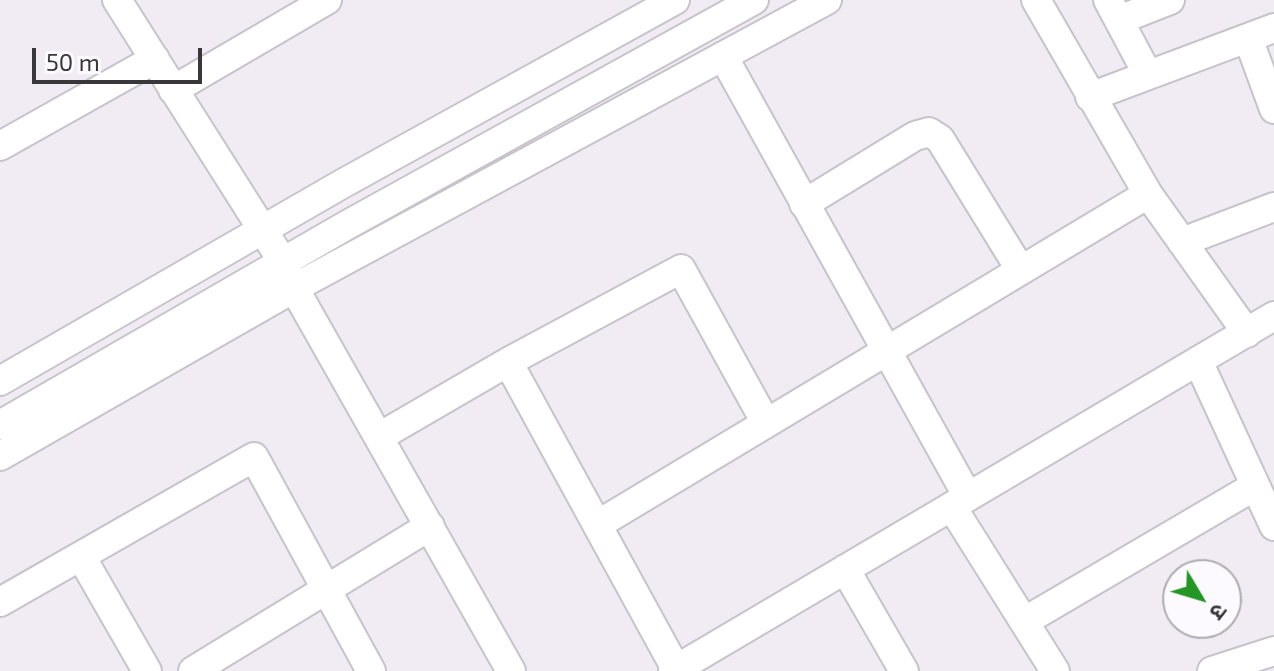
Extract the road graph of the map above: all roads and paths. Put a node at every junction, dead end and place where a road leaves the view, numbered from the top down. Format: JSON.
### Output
{"nodes":[{"id":1,"x":117,"y":0,"type":"edge"},
{"id":2,"x":675,"y":0,"type":"edge"},
{"id":3,"x":754,"y":0,"type":"edge"},
{"id":4,"x":827,"y":0,"type":"edge"},
{"id":5,"x":1170,"y":0,"type":"edge"},
{"id":6,"x":314,"y":3,"type":"edge"},
{"id":7,"x":1043,"y":3,"type":"edge"},
{"id":8,"x":1114,"y":10,"type":"edge"},
{"id":9,"x":1261,"y":33,"type":"edge"},
{"id":10,"x":723,"y":56,"type":"junction"},
{"id":11,"x":155,"y":59,"type":"junction"},
{"id":12,"x":1148,"y":75,"type":"junction"},
{"id":13,"x":173,"y":90,"type":"junction"},
{"id":14,"x":1090,"y":97,"type":"junction"},
{"id":15,"x":1274,"y":109,"type":"edge"},
{"id":16,"x":0,"y":146,"type":"edge"},
{"id":17,"x":1148,"y":194,"type":"junction"},
{"id":18,"x":804,"y":204,"type":"junction"},
{"id":19,"x":1274,"y":207,"type":"edge"},
{"id":20,"x":263,"y":230,"type":"junction"},
{"id":21,"x":1182,"y":242,"type":"junction"},
{"id":22,"x":1020,"y":269,"type":"junction"},
{"id":23,"x":288,"y":275,"type":"junction"},
{"id":24,"x":1274,"y":316,"type":"edge"},
{"id":25,"x":1247,"y":333,"type":"junction"},
{"id":26,"x":885,"y":350,"type":"junction"},
{"id":27,"x":1198,"y":361,"type":"junction"},
{"id":28,"x":508,"y":362,"type":"junction"},
{"id":29,"x":0,"y":381,"type":"edge"},
{"id":30,"x":766,"y":423,"type":"junction"},
{"id":31,"x":0,"y":425,"type":"edge"},
{"id":32,"x":379,"y":437,"type":"junction"},
{"id":33,"x":0,"y":456,"type":"edge"},
{"id":34,"x":1255,"y":486,"type":"junction"},
{"id":35,"x":960,"y":502,"type":"junction"},
{"id":36,"x":597,"y":525,"type":"junction"},
{"id":37,"x":430,"y":526,"type":"junction"},
{"id":38,"x":1274,"y":526,"type":"edge"},
{"id":39,"x":82,"y":558,"type":"junction"},
{"id":40,"x":845,"y":569,"type":"junction"},
{"id":41,"x":327,"y":590,"type":"junction"},
{"id":42,"x":0,"y":602,"type":"edge"},
{"id":43,"x":1025,"y":621,"type":"junction"},
{"id":44,"x":1274,"y":651,"type":"edge"},
{"id":45,"x":675,"y":670,"type":"edge"},
{"id":46,"x":147,"y":671,"type":"edge"},
{"id":47,"x":193,"y":671,"type":"edge"},
{"id":48,"x":371,"y":671,"type":"edge"},
{"id":49,"x":511,"y":671,"type":"edge"},
{"id":50,"x":904,"y":671,"type":"edge"},
{"id":51,"x":1055,"y":671,"type":"edge"},
{"id":52,"x":1212,"y":671,"type":"edge"}],
"edges":[{"from":1,"to":11,"type":"street"},
{"from":2,"to":20,"type":"street"},
{"from":3,"to":23,"type":"street"},
{"from":4,"to":10,"type":"street"},
{"from":5,"to":8,"type":"street"},
{"from":6,"to":13,"type":"street"},
{"from":7,"to":14,"type":"street"},
{"from":8,"to":12,"type":"street"},
{"from":9,"to":12,"type":"street"},
{"from":9,"to":15,"type":"street"},
{"from":10,"to":18,"type":"street"},
{"from":10,"to":23,"type":"street"},
{"from":11,"to":13,"type":"street"},
{"from":11,"to":16,"type":"street"},
{"from":12,"to":14,"type":"street"},
{"from":13,"to":20,"type":"street"},
{"from":14,"to":17,"type":"street"},
{"from":17,"to":21,"type":"street"},
{"from":17,"to":22,"type":"street"},
{"from":18,"to":22,"type":"street"},
{"from":18,"to":26,"type":"street"},
{"from":19,"to":21,"type":"street"},
{"from":20,"to":23,"type":"street"},
{"from":20,"to":29,"type":"street"},
{"from":21,"to":25,"type":"street"},
{"from":22,"to":26,"type":"street"},
{"from":23,"to":31,"type":"street"},
{"from":23,"to":32,"type":"street"},
{"from":23,"to":33,"type":"street"},
{"from":24,"to":25,"type":"street"},
{"from":25,"to":27,"type":"street"},
{"from":26,"to":30,"type":"street"},
{"from":26,"to":35,"type":"street"},
{"from":27,"to":34,"type":"street"},
{"from":27,"to":35,"type":"street"},
{"from":28,"to":30,"type":"street"},
{"from":28,"to":32,"type":"street"},
{"from":28,"to":36,"type":"street"},
{"from":30,"to":36,"type":"street"},
{"from":32,"to":37,"type":"street"},
{"from":34,"to":38,"type":"street"},
{"from":34,"to":43,"type":"street"},
{"from":35,"to":40,"type":"street"},
{"from":35,"to":43,"type":"street"},
{"from":36,"to":45,"type":"street"},
{"from":37,"to":41,"type":"street"},
{"from":37,"to":49,"type":"street"},
{"from":39,"to":41,"type":"street"},
{"from":39,"to":42,"type":"street"},
{"from":39,"to":46,"type":"street"},
{"from":40,"to":45,"type":"street"},
{"from":40,"to":50,"type":"street"},
{"from":41,"to":47,"type":"street"},
{"from":41,"to":48,"type":"street"},
{"from":43,"to":51,"type":"street"},
{"from":44,"to":52,"type":"street"}]}
